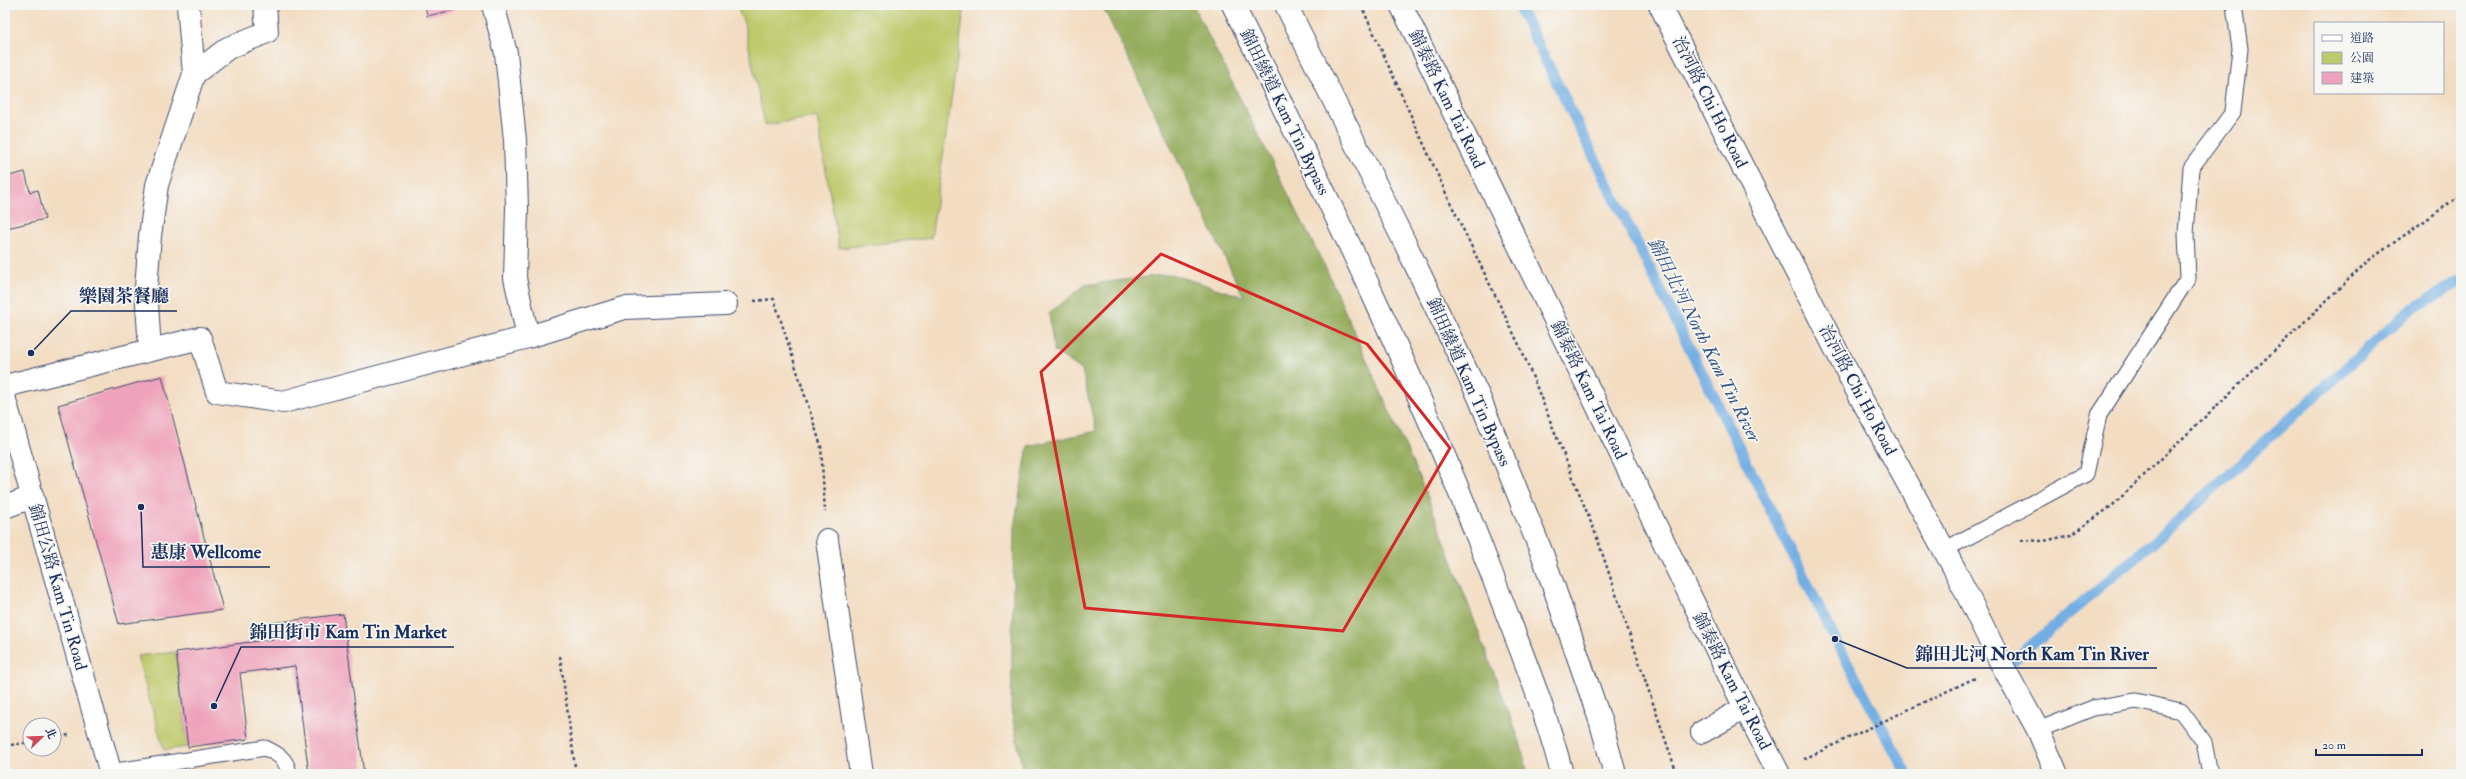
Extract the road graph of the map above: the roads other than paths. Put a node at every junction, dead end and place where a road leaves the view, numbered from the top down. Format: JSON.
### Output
{"nodes":[{"id":1,"x":188,"y":5,"type":"edge"},
{"id":2,"x":265,"y":5,"type":"edge"},
{"id":3,"x":493,"y":5,"type":"edge"},
{"id":4,"x":1233,"y":5,"type":"edge"},
{"id":5,"x":1286,"y":5,"type":"edge"},
{"id":6,"x":1401,"y":5,"type":"edge"},
{"id":7,"x":1660,"y":5,"type":"edge"},
{"id":8,"x":2234,"y":5,"type":"edge"},
{"id":9,"x":194,"y":74,"type":"junction"},
{"id":10,"x":726,"y":304,"type":"road end"},
{"id":11,"x":528,"y":337,"type":"junction"},
{"id":12,"x":150,"y":350,"type":"junction"},
{"id":13,"x":5,"y":386,"type":"edge"},
{"id":14,"x":5,"y":400,"type":"edge"},
{"id":15,"x":32,"y":497,"type":"junction"},
{"id":16,"x":5,"y":507,"type":"edge"},
{"id":17,"x":827,"y":540,"type":"road end"},
{"id":18,"x":1944,"y":550,"type":"junction"},
{"id":19,"x":1745,"y":708,"type":"junction"},
{"id":20,"x":2038,"y":730,"type":"junction"},
{"id":21,"x":1702,"y":732,"type":"dead end"},
{"id":22,"x":111,"y":773,"type":"edge"},
{"id":23,"x":289,"y":774,"type":"edge"},
{"id":24,"x":861,"y":774,"type":"edge"},
{"id":25,"x":1562,"y":774,"type":"edge"},
{"id":26,"x":1615,"y":774,"type":"edge"},
{"id":27,"x":1779,"y":774,"type":"edge"},
{"id":28,"x":2057,"y":774,"type":"edge"},
{"id":29,"x":2210,"y":774,"type":"edge"}],
"edges":[{"from":1,"to":9,"type":"street"},
{"from":2,"to":9,"type":"street"},
{"from":3,"to":11,"type":"street"},
{"from":4,"to":25,"type":"street","name":"錦田繞道 Kam Tin Bypass"},
{"from":5,"to":26,"type":"street","name":"錦田繞道 Kam Tin Bypass"},
{"from":6,"to":19,"type":"street","name":"錦泰路 Kam Tai Road"},
{"from":7,"to":18,"type":"street","name":"治河路 Chi Ho Road"},
{"from":8,"to":18,"type":"lane"},
{"from":9,"to":12,"type":"street"},
{"from":10,"to":11,"type":"street"},
{"from":11,"to":12,"type":"street"},
{"from":12,"to":13,"type":"street"},
{"from":14,"to":15,"type":"street","name":"錦田公路 Kam Tin Road"},
{"from":15,"to":16,"type":"street"},
{"from":15,"to":22,"type":"street","name":"錦田公路 Kam Tin Road"},
{"from":17,"to":24,"type":"street"},
{"from":18,"to":20,"type":"street","name":"治河路 Chi Ho Road"},
{"from":19,"to":21,"type":"street"},
{"from":19,"to":27,"type":"street","name":"錦泰路 Kam Tai Road"},
{"from":20,"to":28,"type":"street","name":"治河路 Chi Ho Road"},
{"from":20,"to":29,"type":"lane"},
{"from":22,"to":23,"type":"lane"}]}
